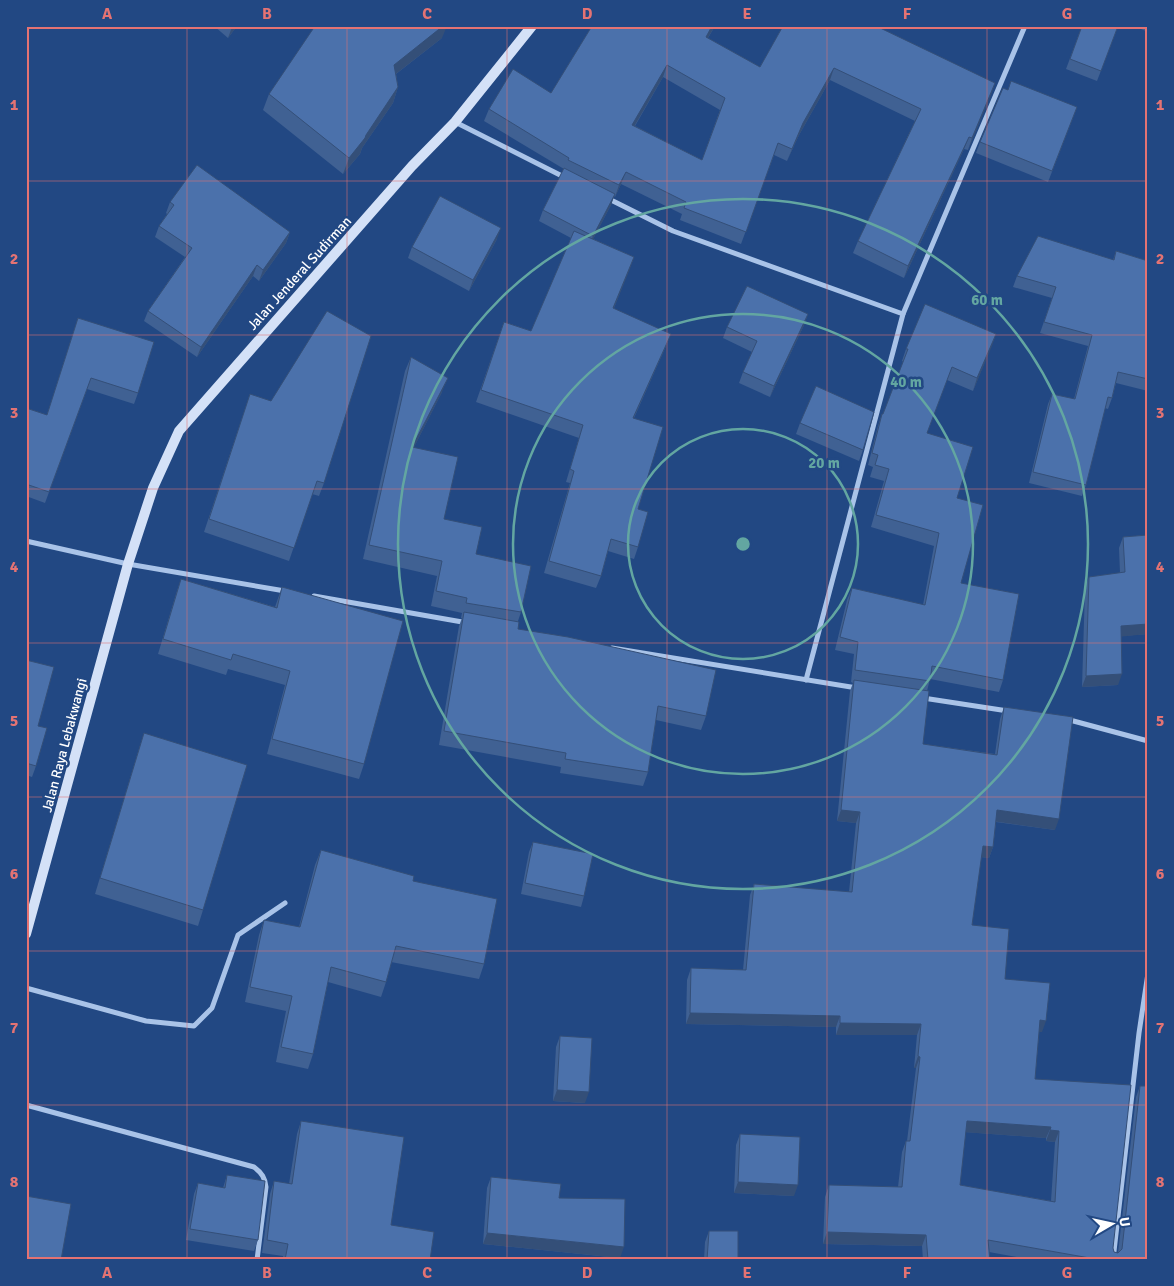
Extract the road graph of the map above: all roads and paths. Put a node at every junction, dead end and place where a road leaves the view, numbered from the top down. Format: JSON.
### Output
{"nodes":[{"id":1,"x":532,"y":26,"type":"edge"},
{"id":2,"x":1025,"y":26,"type":"edge"},
{"id":3,"x":455,"y":122,"type":"junction"},
{"id":4,"x":568,"y":179,"type":"edge"},
{"id":5,"x":603,"y":196,"type":"edge"},
{"id":6,"x":904,"y":314,"type":"junction"},
{"id":7,"x":26,"y":541,"type":"edge"},
{"id":8,"x":128,"y":564,"type":"junction"},
{"id":9,"x":292,"y":593,"type":"edge"},
{"id":10,"x":312,"y":596,"type":"edge"},
{"id":11,"x":476,"y":625,"type":"edge"},
{"id":12,"x":602,"y":646,"type":"edge"},
{"id":13,"x":806,"y":680,"type":"junction"},
{"id":14,"x":865,"y":689,"type":"edge"},
{"id":15,"x":914,"y":696,"type":"edge"},
{"id":16,"x":1012,"y":711,"type":"edge"},
{"id":17,"x":1062,"y":719,"type":"edge"},
{"id":18,"x":1148,"y":741,"type":"edge"},
{"id":19,"x":285,"y":903,"type":"dead end"},
{"id":20,"x":26,"y":934,"type":"edge"},
{"id":21,"x":1148,"y":973,"type":"edge"},
{"id":22,"x":26,"y":988,"type":"edge"},
{"id":23,"x":26,"y":1105,"type":"edge"},
{"id":24,"x":257,"y":1260,"type":"edge"},
{"id":25,"x":1112,"y":1260,"type":"edge"}],
"edges":[{"from":1,"to":3,"type":"main road","name":"Jalan Jenderal Sudirman"},
{"from":2,"to":6,"type":"street"},
{"from":3,"to":4,"type":"street"},
{"from":3,"to":8,"type":"main road","name":"Jalan Jenderal Sudirman"},
{"from":5,"to":6,"type":"street"},
{"from":6,"to":13,"type":"street"},
{"from":7,"to":8,"type":"street"},
{"from":8,"to":9,"type":"street"},
{"from":8,"to":20,"type":"main road","name":"Jalan Raya Lebakwangi"},
{"from":10,"to":11,"type":"street"},
{"from":12,"to":13,"type":"street"},
{"from":13,"to":14,"type":"street"},
{"from":15,"to":16,"type":"street"},
{"from":17,"to":18,"type":"street"},
{"from":19,"to":22,"type":"street"},
{"from":21,"to":25,"type":"street"},
{"from":23,"to":24,"type":"street"}]}
